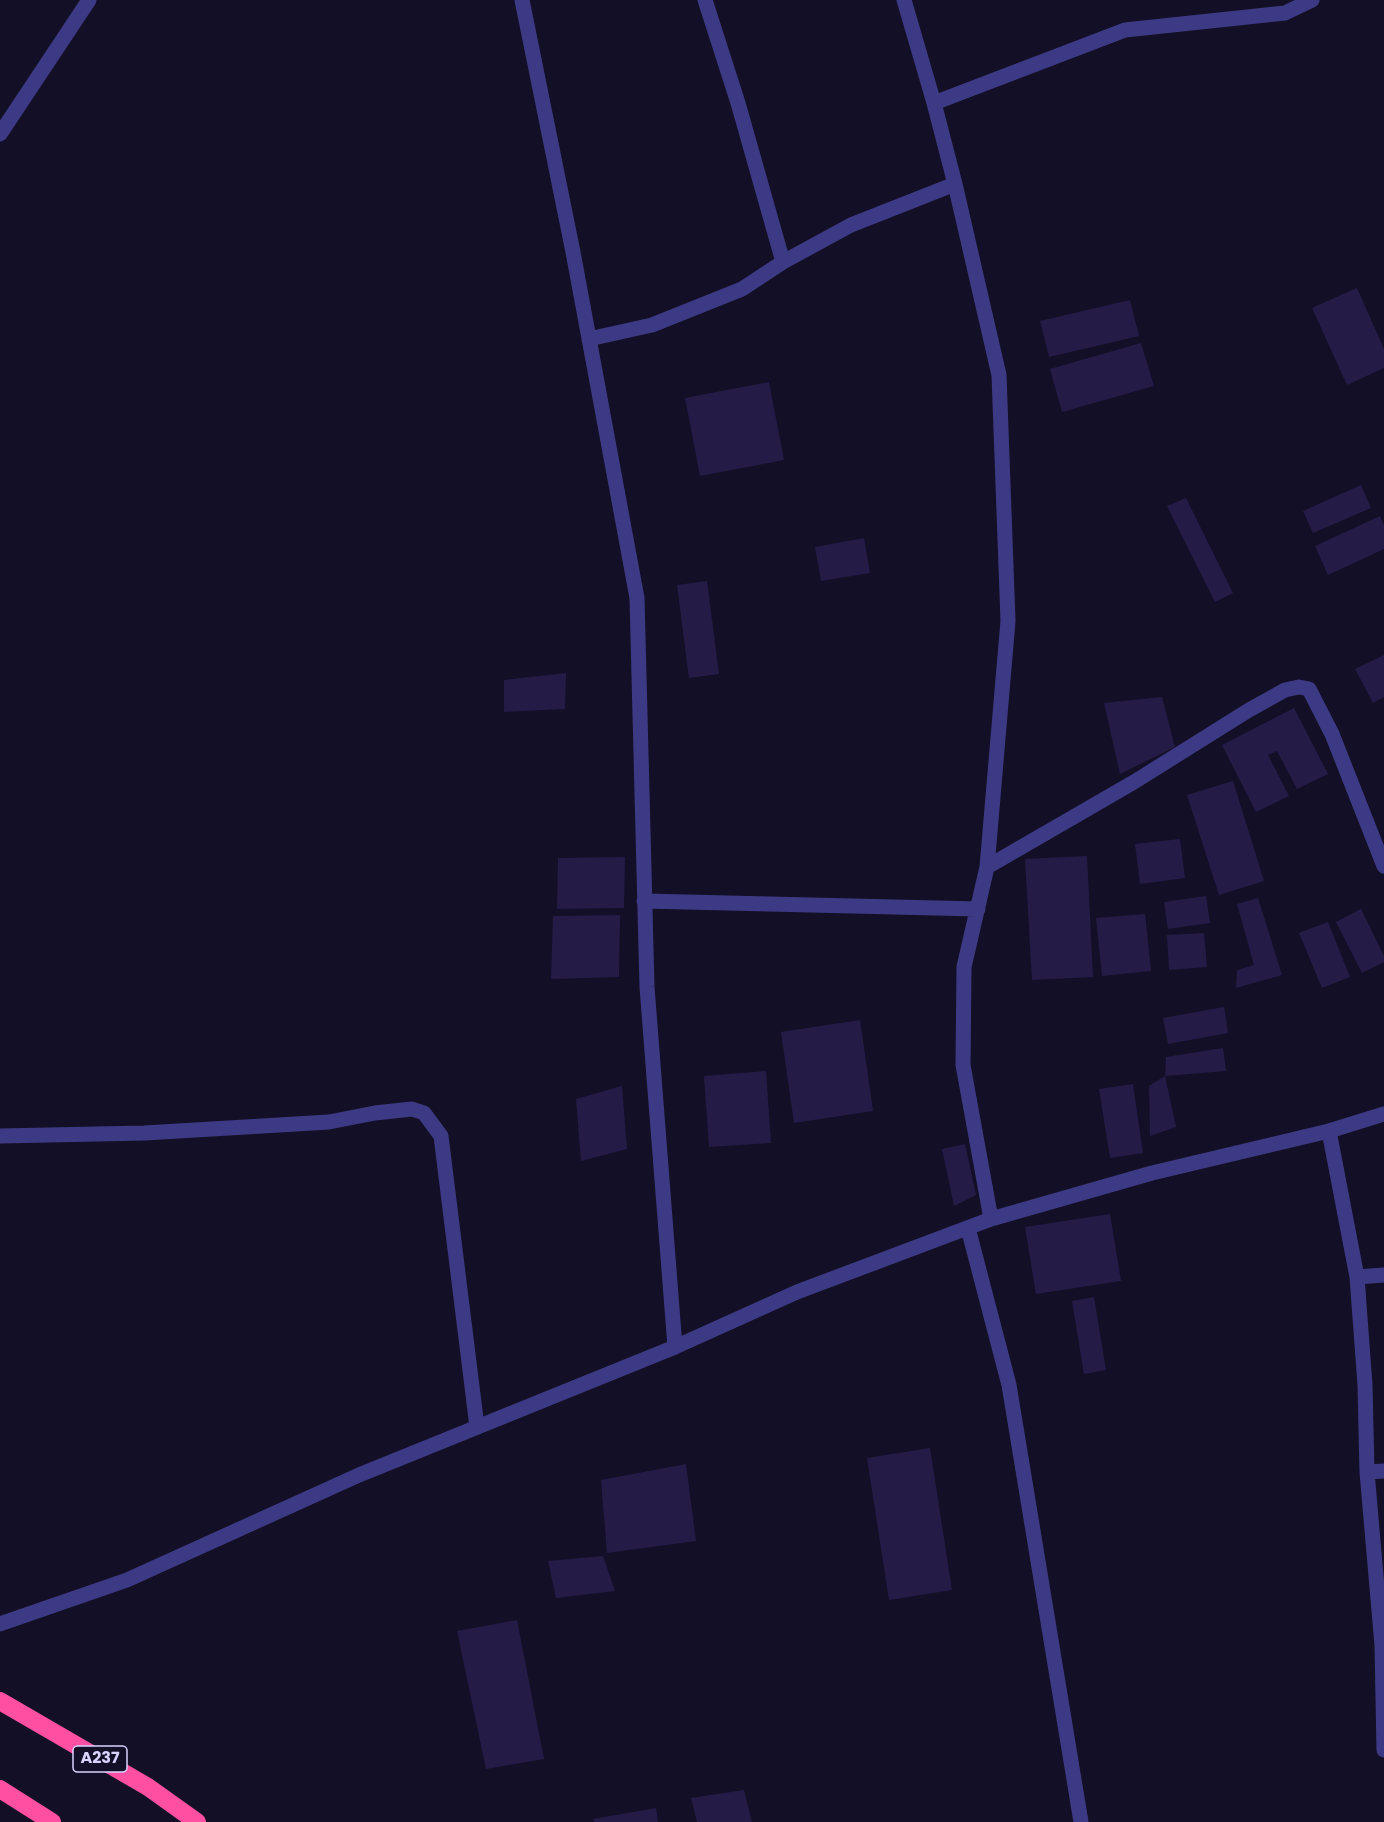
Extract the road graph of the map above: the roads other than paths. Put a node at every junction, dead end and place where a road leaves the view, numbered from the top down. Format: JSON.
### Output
{"nodes":[{"id":1,"x":89,"y":0,"type":"edge"},
{"id":2,"x":522,"y":0,"type":"edge"},
{"id":3,"x":705,"y":0,"type":"edge"},
{"id":4,"x":904,"y":0,"type":"edge"},
{"id":5,"x":1312,"y":0,"type":"edge"},
{"id":6,"x":934,"y":103,"type":"junction"},
{"id":7,"x":0,"y":134,"type":"edge"},
{"id":8,"x":954,"y":184,"type":"junction"},
{"id":9,"x":783,"y":262,"type":"junction"},
{"id":10,"x":589,"y":339,"type":"junction"},
{"id":11,"x":1384,"y":866,"type":"edge"},
{"id":12,"x":987,"y":867,"type":"junction"},
{"id":13,"x":644,"y":901,"type":"junction"},
{"id":14,"x":978,"y":909,"type":"junction"},
{"id":15,"x":1384,"y":1113,"type":"edge"},
{"id":16,"x":1329,"y":1131,"type":"junction"},
{"id":17,"x":0,"y":1136,"type":"edge"},
{"id":18,"x":991,"y":1219,"type":"junction"},
{"id":19,"x":968,"y":1228,"type":"junction"},
{"id":20,"x":1384,"y":1275,"type":"edge"},
{"id":21,"x":1357,"y":1277,"type":"junction"},
{"id":22,"x":675,"y":1347,"type":"junction"},
{"id":23,"x":477,"y":1427,"type":"junction"},
{"id":24,"x":1384,"y":1471,"type":"edge"},
{"id":25,"x":1368,"y":1472,"type":"junction"},
{"id":26,"x":0,"y":1624,"type":"edge"},
{"id":27,"x":1383,"y":1645,"type":"edge"},
{"id":28,"x":0,"y":1701,"type":"edge"},
{"id":29,"x":1384,"y":1750,"type":"edge"},
{"id":30,"x":0,"y":1789,"type":"edge"},
{"id":31,"x":52,"y":1822,"type":"edge"},
{"id":32,"x":197,"y":1822,"type":"edge"},
{"id":33,"x":1081,"y":1822,"type":"edge"}],
"edges":[{"from":1,"to":7,"type":"street"},
{"from":2,"to":10,"type":"street"},
{"from":3,"to":9,"type":"street"},
{"from":4,"to":6,"type":"street"},
{"from":5,"to":6,"type":"street"},
{"from":6,"to":8,"type":"street"},
{"from":8,"to":9,"type":"street"},
{"from":8,"to":12,"type":"street"},
{"from":9,"to":10,"type":"street"},
{"from":10,"to":13,"type":"street"},
{"from":11,"to":12,"type":"street"},
{"from":12,"to":14,"type":"street"},
{"from":13,"to":14,"type":"street"},
{"from":13,"to":22,"type":"street"},
{"from":14,"to":18,"type":"street"},
{"from":15,"to":16,"type":"street"},
{"from":16,"to":18,"type":"street"},
{"from":16,"to":21,"type":"street"},
{"from":17,"to":23,"type":"street"},
{"from":18,"to":19,"type":"street"},
{"from":19,"to":22,"type":"street"},
{"from":19,"to":33,"type":"street"},
{"from":20,"to":21,"type":"street"},
{"from":21,"to":25,"type":"street"},
{"from":22,"to":23,"type":"street"},
{"from":23,"to":26,"type":"street"},
{"from":24,"to":25,"type":"street"},
{"from":25,"to":27,"type":"street"},
{"from":27,"to":29,"type":"street"},
{"from":28,"to":32,"type":"highway","number":"A237"},
{"from":30,"to":31,"type":"highway"}]}
